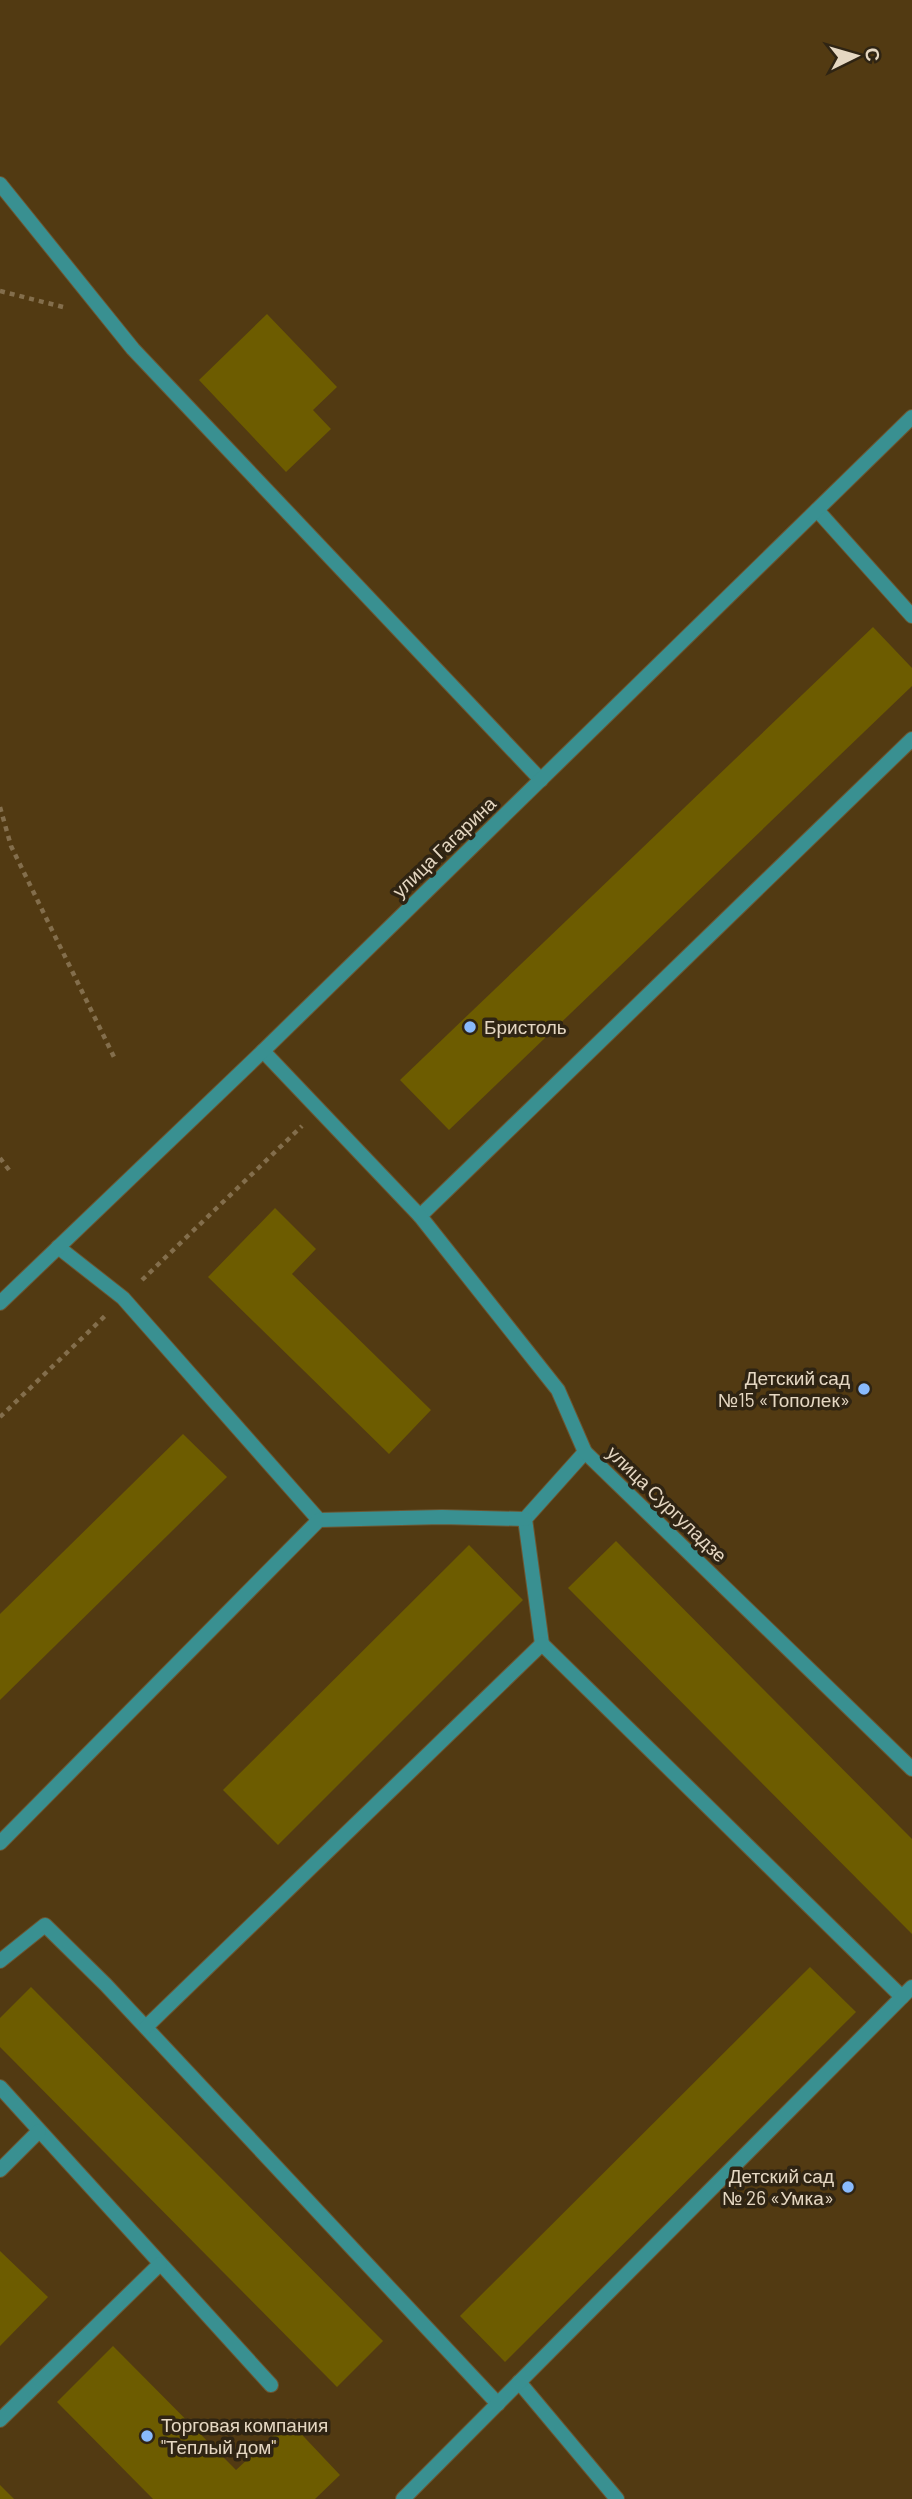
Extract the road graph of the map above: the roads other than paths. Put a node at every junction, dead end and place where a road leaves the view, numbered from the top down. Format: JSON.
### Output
{"nodes":[{"id":1,"x":0,"y":184,"type":"edge"},
{"id":2,"x":912,"y":417,"type":"edge"},
{"id":3,"x":817,"y":510,"type":"junction"},
{"id":4,"x":912,"y":617,"type":"edge"},
{"id":5,"x":912,"y":739,"type":"edge"},
{"id":6,"x":541,"y":779,"type":"junction"},
{"id":7,"x":263,"y":1051,"type":"junction"},
{"id":8,"x":420,"y":1216,"type":"junction"},
{"id":9,"x":58,"y":1247,"type":"junction"},
{"id":10,"x":0,"y":1303,"type":"edge"},
{"id":11,"x":585,"y":1452,"type":"junction"},
{"id":12,"x":525,"y":1519,"type":"junction"},
{"id":13,"x":319,"y":1520,"type":"junction"},
{"id":14,"x":542,"y":1644,"type":"junction"},
{"id":15,"x":912,"y":1769,"type":"edge"},
{"id":16,"x":0,"y":1843,"type":"edge"},
{"id":17,"x":0,"y":1962,"type":"edge"},
{"id":18,"x":907,"y":1992,"type":"edge"},
{"id":19,"x":146,"y":2027,"type":"junction"},
{"id":20,"x":0,"y":2087,"type":"edge"},
{"id":21,"x":39,"y":2131,"type":"junction"},
{"id":22,"x":0,"y":2170,"type":"edge"},
{"id":23,"x":160,"y":2264,"type":"junction"},
{"id":24,"x":519,"y":2382,"type":"junction"},
{"id":25,"x":271,"y":2385,"type":"dead end"},
{"id":26,"x":498,"y":2404,"type":"junction"},
{"id":27,"x":0,"y":2420,"type":"edge"},
{"id":28,"x":403,"y":2499,"type":"edge"},
{"id":29,"x":617,"y":2499,"type":"edge"}],
"edges":[{"from":1,"to":6,"type":"street"},
{"from":2,"to":3,"type":"street","name":"улица Гагарина"},
{"from":3,"to":4,"type":"street"},
{"from":3,"to":6,"type":"street","name":"улица Гагарина"},
{"from":5,"to":8,"type":"street"},
{"from":6,"to":7,"type":"street","name":"улица Гагарина"},
{"from":7,"to":8,"type":"street","name":"улица Сургуладзе"},
{"from":7,"to":9,"type":"street","name":"улица Гагарина"},
{"from":8,"to":11,"type":"street","name":"улица Сургуладзе"},
{"from":9,"to":10,"type":"street","name":"улица Гагарина"},
{"from":9,"to":13,"type":"street"},
{"from":11,"to":12,"type":"street"},
{"from":11,"to":15,"type":"street","name":"улица Сургуладзе"},
{"from":12,"to":13,"type":"street"},
{"from":12,"to":14,"type":"street"},
{"from":13,"to":16,"type":"street"},
{"from":14,"to":18,"type":"street"},
{"from":14,"to":19,"type":"street"},
{"from":17,"to":19,"type":"street"},
{"from":18,"to":24,"type":"street"},
{"from":19,"to":26,"type":"street"},
{"from":20,"to":21,"type":"street"},
{"from":21,"to":22,"type":"street"},
{"from":21,"to":23,"type":"street"},
{"from":23,"to":25,"type":"street"},
{"from":23,"to":27,"type":"street"},
{"from":24,"to":26,"type":"street"},
{"from":24,"to":29,"type":"street"},
{"from":26,"to":28,"type":"street"}]}
